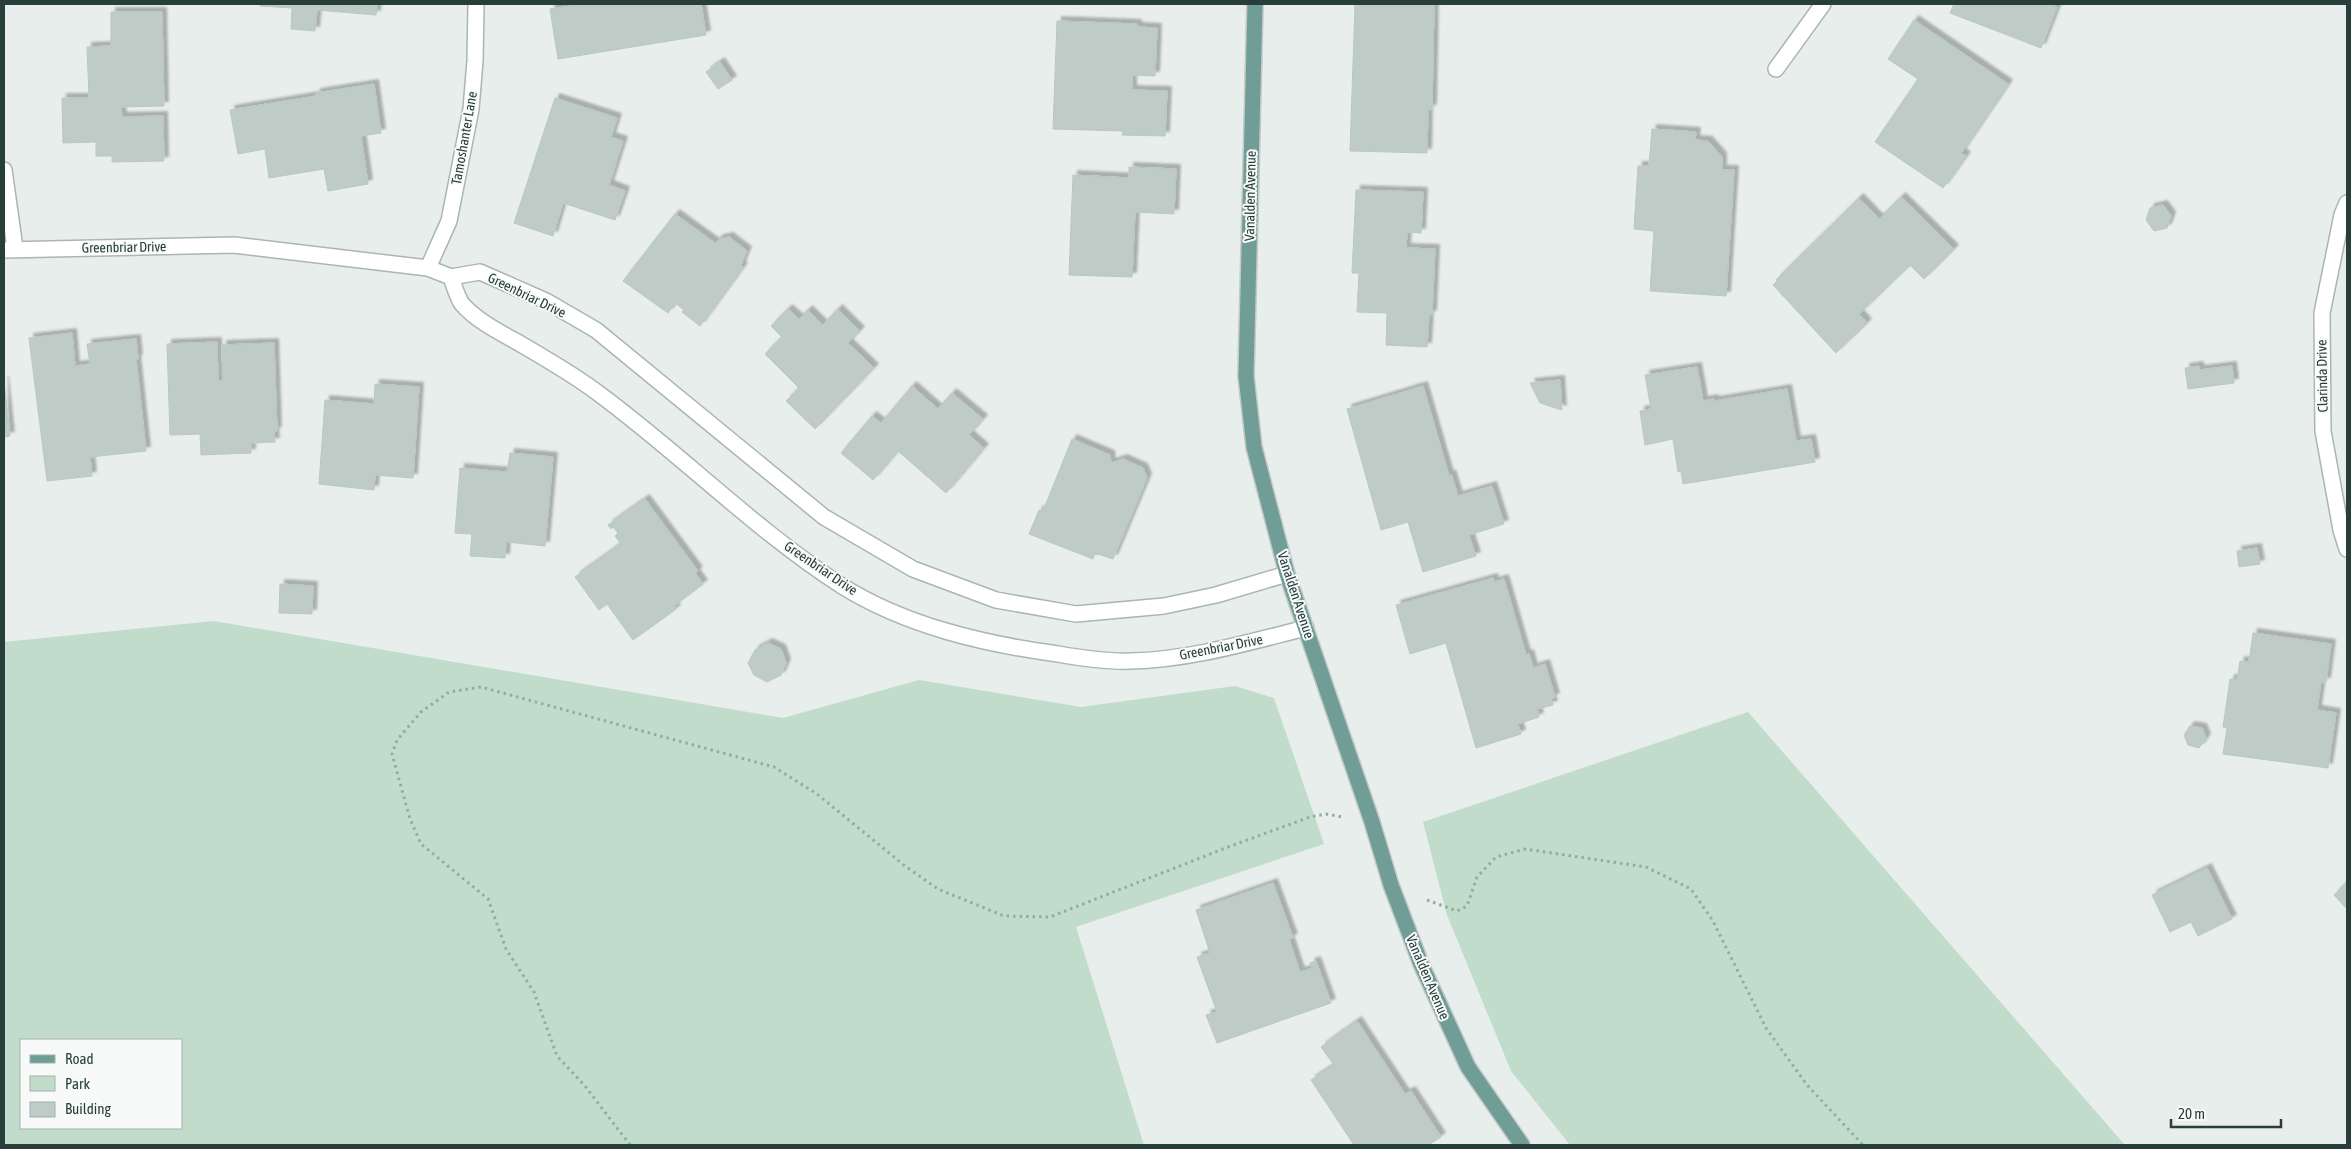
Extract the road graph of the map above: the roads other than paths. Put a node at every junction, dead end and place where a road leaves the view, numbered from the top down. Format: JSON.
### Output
{"nodes":[{"id":1,"x":476,"y":4,"type":"edge"},
{"id":2,"x":1255,"y":4,"type":"edge"},
{"id":3,"x":1823,"y":4,"type":"edge"},
{"id":4,"x":1776,"y":69,"type":"dead end"},
{"id":5,"x":4,"y":170,"type":"edge"},
{"id":6,"x":2347,"y":204,"type":"edge"},
{"id":7,"x":9,"y":249,"type":"edge"},
{"id":8,"x":428,"y":268,"type":"junction"},
{"id":9,"x":451,"y":277,"type":"junction"},
{"id":10,"x":2347,"y":549,"type":"edge"},
{"id":11,"x":1287,"y":574,"type":"junction"},
{"id":12,"x":1306,"y":628,"type":"junction"},
{"id":13,"x":1522,"y":1145,"type":"edge"}],
"edges":[{"from":1,"to":8,"type":"street","name":"Tamoshanter Lane"},
{"from":2,"to":11,"type":"main road","name":"Vanalden Avenue"},
{"from":3,"to":4,"type":"street"},
{"from":5,"to":7,"type":"street"},
{"from":6,"to":10,"type":"street","name":"Clarinda Drive"},
{"from":7,"to":8,"type":"street","name":"Greenbriar Drive"},
{"from":8,"to":9,"type":"street","name":"Greenbriar Drive"},
{"from":9,"to":11,"type":"street","name":"Greenbriar Drive"},
{"from":9,"to":12,"type":"street","name":"Greenbriar Drive"},
{"from":11,"to":12,"type":"main road","name":"Vanalden Avenue"},
{"from":12,"to":13,"type":"main road","name":"Vanalden Avenue"}]}
